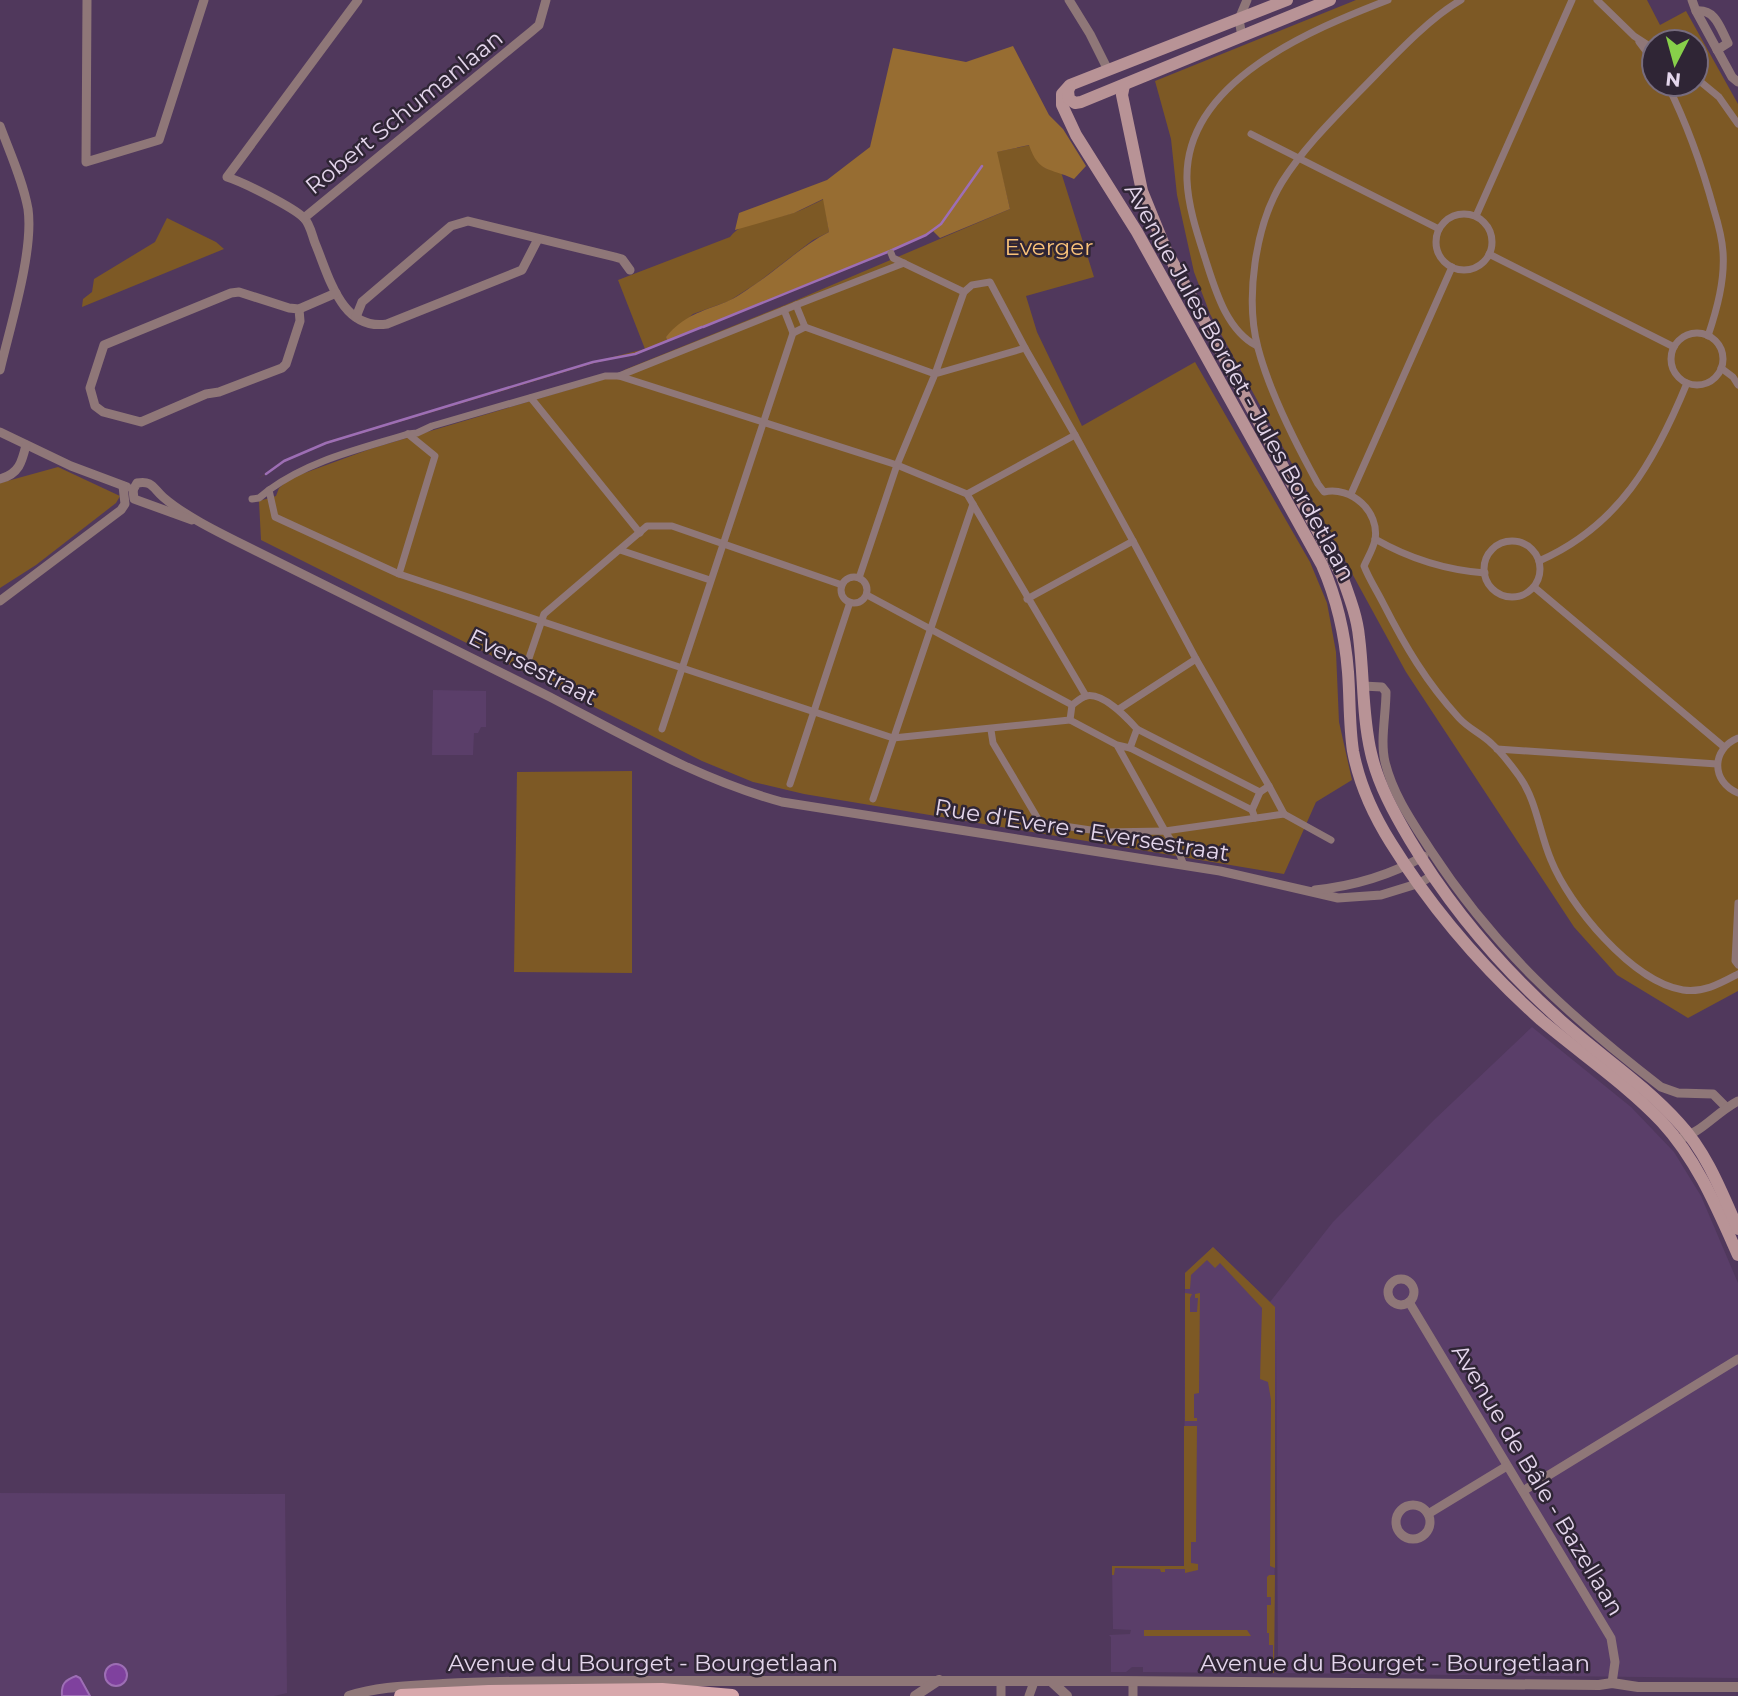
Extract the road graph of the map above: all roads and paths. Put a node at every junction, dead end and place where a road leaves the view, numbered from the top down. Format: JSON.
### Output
{"nodes":[{"id":1,"x":87,"y":0,"type":"edge"},
{"id":2,"x":204,"y":0,"type":"edge"},
{"id":3,"x":358,"y":0,"type":"edge"},
{"id":4,"x":546,"y":0,"type":"edge"},
{"id":5,"x":1069,"y":0,"type":"edge"},
{"id":6,"x":1247,"y":0,"type":"edge"},
{"id":7,"x":1287,"y":0,"type":"edge"},
{"id":8,"x":1331,"y":0,"type":"edge"},
{"id":9,"x":1388,"y":0,"type":"edge"},
{"id":10,"x":1461,"y":0,"type":"edge"},
{"id":11,"x":1572,"y":0,"type":"edge"},
{"id":12,"x":1597,"y":0,"type":"edge"},
{"id":13,"x":1692,"y":0,"type":"edge"},
{"id":14,"x":1239,"y":19,"type":"junction"},
{"id":15,"x":1634,"y":36,"type":"junction"},
{"id":16,"x":1242,"y":37,"type":"junction"},
{"id":17,"x":1640,"y":40,"type":"edge"},
{"id":18,"x":1640,"y":44,"type":"edge"},
{"id":19,"x":1151,"y":55,"type":"junction"},
{"id":20,"x":1158,"y":69,"type":"junction"},
{"id":21,"x":1108,"y":71,"type":"junction"},
{"id":22,"x":1738,"y":82,"type":"edge"},
{"id":23,"x":1070,"y":85,"type":"junction"},
{"id":24,"x":1124,"y":85,"type":"junction"},
{"id":25,"x":1710,"y":90,"type":"edge"},
{"id":26,"x":1673,"y":98,"type":"edge"},
{"id":27,"x":1738,"y":124,"type":"edge"},
{"id":28,"x":0,"y":126,"type":"edge"},
{"id":29,"x":1251,"y":134,"type":"dead end"},
{"id":30,"x":1299,"y":159,"type":"junction"},
{"id":31,"x":1476,"y":216,"type":"junction"},
{"id":32,"x":304,"y":218,"type":"junction"},
{"id":33,"x":1439,"y":229,"type":"junction"},
{"id":34,"x":538,"y":239,"type":"junction"},
{"id":35,"x":891,"y":253,"type":"dead end"},
{"id":36,"x":1489,"y":254,"type":"junction"},
{"id":37,"x":904,"y":263,"type":"junction"},
{"id":38,"x":1452,"y":267,"type":"junction"},
{"id":39,"x":630,"y":271,"type":"dead end"},
{"id":40,"x":964,"y":292,"type":"junction"},
{"id":41,"x":336,"y":293,"type":"junction"},
{"id":42,"x":796,"y":305,"type":"junction"},
{"id":43,"x":299,"y":309,"type":"junction"},
{"id":44,"x":783,"y":310,"type":"junction"},
{"id":45,"x":356,"y":317,"type":"junction"},
{"id":46,"x":805,"y":327,"type":"junction"},
{"id":47,"x":793,"y":333,"type":"junction"},
{"id":48,"x":1708,"y":336,"type":"junction"},
{"id":49,"x":1258,"y":346,"type":"junction"},
{"id":50,"x":1674,"y":347,"type":"junction"},
{"id":51,"x":1025,"y":348,"type":"junction"},
{"id":52,"x":1721,"y":368,"type":"junction"},
{"id":53,"x":0,"y":370,"type":"edge"},
{"id":54,"x":935,"y":374,"type":"junction"},
{"id":55,"x":619,"y":376,"type":"junction"},
{"id":56,"x":1687,"y":383,"type":"junction"},
{"id":57,"x":1738,"y":385,"type":"edge"},
{"id":58,"x":531,"y":398,"type":"junction"},
{"id":59,"x":764,"y":421,"type":"junction"},
{"id":60,"x":0,"y":432,"type":"edge"},
{"id":61,"x":408,"y":434,"type":"junction"},
{"id":62,"x":1075,"y":435,"type":"junction"},
{"id":63,"x":26,"y":444,"type":"junction"},
{"id":64,"x":897,"y":466,"type":"junction"},
{"id":65,"x":0,"y":479,"type":"edge"},
{"id":66,"x":270,"y":490,"type":"junction"},
{"id":67,"x":130,"y":492,"type":"junction"},
{"id":68,"x":967,"y":494,"type":"junction"},
{"id":69,"x":1351,"y":494,"type":"junction"},
{"id":70,"x":252,"y":499,"type":"dead end"},
{"id":71,"x":973,"y":504,"type":"junction"},
{"id":72,"x":210,"y":527,"type":"junction"},
{"id":73,"x":640,"y":533,"type":"junction"},
{"id":74,"x":1375,"y":539,"type":"junction"},
{"id":75,"x":1133,"y":541,"type":"junction"},
{"id":76,"x":722,"y":544,"type":"junction"},
{"id":77,"x":620,"y":550,"type":"junction"},
{"id":78,"x":1539,"y":561,"type":"junction"},
{"id":79,"x":1485,"y":573,"type":"junction"},
{"id":80,"x":399,"y":574,"type":"junction"},
{"id":81,"x":859,"y":578,"type":"junction"},
{"id":82,"x":710,"y":580,"type":"junction"},
{"id":83,"x":842,"y":585,"type":"junction"},
{"id":84,"x":1534,"y":587,"type":"junction"},
{"id":85,"x":867,"y":595,"type":"junction"},
{"id":86,"x":1027,"y":599,"type":"junction"},
{"id":87,"x":0,"y":601,"type":"edge"},
{"id":88,"x":849,"y":603,"type":"junction"},
{"id":89,"x":540,"y":621,"type":"junction"},
{"id":90,"x":930,"y":630,"type":"junction"},
{"id":91,"x":1196,"y":659,"type":"junction"},
{"id":92,"x":527,"y":664,"type":"dead end"},
{"id":93,"x":681,"y":670,"type":"junction"},
{"id":94,"x":1349,"y":686,"type":"junction"},
{"id":95,"x":1363,"y":686,"type":"junction"},
{"id":96,"x":1086,"y":696,"type":"junction"},
{"id":97,"x":1072,"y":705,"type":"junction"},
{"id":98,"x":1119,"y":709,"type":"junction"},
{"id":99,"x":814,"y":713,"type":"junction"},
{"id":100,"x":1070,"y":720,"type":"junction"},
{"id":101,"x":1137,"y":729,"type":"junction"},
{"id":102,"x":662,"y":730,"type":"dead end"},
{"id":103,"x":991,"y":730,"type":"junction"},
{"id":104,"x":893,"y":738,"type":"junction"},
{"id":105,"x":1738,"y":738,"type":"edge"},
{"id":106,"x":1117,"y":746,"type":"junction"},
{"id":107,"x":1724,"y":747,"type":"junction"},
{"id":108,"x":1130,"y":748,"type":"junction"},
{"id":109,"x":1496,"y":749,"type":"junction"},
{"id":110,"x":1717,"y":764,"type":"junction"},
{"id":111,"x":789,"y":784,"type":"dead end"},
{"id":112,"x":1269,"y":786,"type":"junction"},
{"id":113,"x":1260,"y":792,"type":"junction"},
{"id":114,"x":1738,"y":793,"type":"edge"},
{"id":115,"x":873,"y":799,"type":"dead end"},
{"id":116,"x":1252,"y":810,"type":"junction"},
{"id":117,"x":849,"y":813,"type":"joint"},
{"id":118,"x":1284,"y":814,"type":"junction"},
{"id":119,"x":1255,"y":818,"type":"junction"},
{"id":120,"x":1166,"y":831,"type":"junction"},
{"id":121,"x":1331,"y":840,"type":"dead end"},
{"id":122,"x":1427,"y":855,"type":"junction"},
{"id":123,"x":1184,"y":865,"type":"junction"},
{"id":124,"x":1407,"y":866,"type":"junction"},
{"id":125,"x":1433,"y":875,"type":"junction"},
{"id":126,"x":1420,"y":883,"type":"junction"},
{"id":127,"x":1307,"y":890,"type":"junction"},
{"id":128,"x":1738,"y":903,"type":"edge"},
{"id":129,"x":1738,"y":965,"type":"edge"},
{"id":130,"x":1738,"y":974,"type":"edge"},
{"id":131,"x":1738,"y":1101,"type":"edge"},
{"id":132,"x":1727,"y":1107,"type":"junction"},
{"id":133,"x":1690,"y":1136,"type":"junction"},
{"id":134,"x":1676,"y":1140,"type":"junction"},
{"id":135,"x":1738,"y":1229,"type":"edge"},
{"id":136,"x":1738,"y":1255,"type":"edge"},
{"id":137,"x":1409,"y":1302,"type":"dead end"},
{"id":138,"x":1738,"y":1359,"type":"edge"},
{"id":139,"x":1507,"y":1466,"type":"junction"},
{"id":140,"x":1523,"y":1491,"type":"junction"},
{"id":141,"x":1428,"y":1514,"type":"dead end"},
{"id":142,"x":939,"y":1680,"type":"junction"},
{"id":143,"x":1001,"y":1682,"type":"junction"},
{"id":144,"x":1034,"y":1682,"type":"junction"},
{"id":145,"x":1052,"y":1682,"type":"junction"},
{"id":146,"x":1133,"y":1682,"type":"junction"},
{"id":147,"x":1612,"y":1683,"type":"junction"},
{"id":148,"x":1738,"y":1687,"type":"edge"},
{"id":149,"x":349,"y":1696,"type":"edge"},
{"id":150,"x":401,"y":1696,"type":"edge"},
{"id":151,"x":732,"y":1696,"type":"edge"},
{"id":152,"x":915,"y":1696,"type":"edge"},
{"id":153,"x":1001,"y":1696,"type":"edge"},
{"id":154,"x":1029,"y":1696,"type":"edge"},
{"id":155,"x":1067,"y":1696,"type":"edge"},
{"id":156,"x":1133,"y":1696,"type":"edge"}],
"edges":[{"from":1,"to":2,"type":"street"},
{"from":3,"to":32,"type":"street"},
{"from":4,"to":32,"type":"street","name":"Robert Schumanlaan"},
{"from":5,"to":21,"type":"street"},
{"from":6,"to":14,"type":"street"},
{"from":7,"to":14,"type":"main road"},
{"from":8,"to":16,"type":"main road"},
{"from":9,"to":49,"type":"street"},
{"from":10,"to":30,"type":"street"},
{"from":11,"to":31,"type":"street"},
{"from":12,"to":15,"type":"street"},
{"from":13,"to":22,"type":"street"},
{"from":14,"to":16,"type":"street"},
{"from":14,"to":19,"type":"main road"},
{"from":15,"to":17,"type":"street"},
{"from":15,"to":18,"type":"street"},
{"from":16,"to":20,"type":"main road"},
{"from":19,"to":20,"type":"main road"},
{"from":19,"to":21,"type":"main road"},
{"from":20,"to":24,"type":"main road"},
{"from":21,"to":23,"type":"main road"},
{"from":23,"to":24,"type":"main road"},
{"from":23,"to":94,"type":"main road","name":"Avenue Jules Bordet - Jules Bordetlaan"},
{"from":24,"to":95,"type":"main road","name":"Avenue Jules Bordet - Jules Bordetlaan"},
{"from":25,"to":27,"type":"street"},
{"from":26,"to":48,"type":"street"},
{"from":28,"to":53,"type":"street"},
{"from":29,"to":30,"type":"street"},
{"from":30,"to":33,"type":"street"},
{"from":30,"to":49,"type":"street"},
{"from":31,"to":33,"type":"street"},
{"from":31,"to":36,"type":"street"},
{"from":32,"to":41,"type":"street"},
{"from":33,"to":38,"type":"street"},
{"from":34,"to":39,"type":"street"},
{"from":34,"to":45,"type":"street"},
{"from":34,"to":45,"type":"street"},
{"from":35,"to":37,"type":"street"},
{"from":36,"to":38,"type":"street"},
{"from":36,"to":50,"type":"street"},
{"from":37,"to":40,"type":"street"},
{"from":37,"to":42,"type":"street"},
{"from":38,"to":69,"type":"street"},
{"from":40,"to":51,"type":"street"},
{"from":40,"to":54,"type":"street"},
{"from":41,"to":43,"type":"street"},
{"from":41,"to":45,"type":"street"},
{"from":42,"to":44,"type":"street"},
{"from":42,"to":46,"type":"street"},
{"from":43,"to":43,"type":"street"},
{"from":44,"to":47,"type":"street"},
{"from":44,"to":55,"type":"street"},
{"from":46,"to":47,"type":"street"},
{"from":46,"to":54,"type":"street"},
{"from":47,"to":59,"type":"street"},
{"from":48,"to":50,"type":"street"},
{"from":48,"to":52,"type":"street"},
{"from":49,"to":69,"type":"street"},
{"from":50,"to":56,"type":"street"},
{"from":51,"to":54,"type":"street"},
{"from":51,"to":62,"type":"street"},
{"from":52,"to":56,"type":"street"},
{"from":52,"to":57,"type":"street"},
{"from":54,"to":64,"type":"street"},
{"from":55,"to":58,"type":"street"},
{"from":55,"to":59,"type":"street"},
{"from":56,"to":78,"type":"street"},
{"from":58,"to":61,"type":"street"},
{"from":58,"to":73,"type":"street"},
{"from":59,"to":64,"type":"street"},
{"from":59,"to":76,"type":"street"},
{"from":60,"to":63,"type":"street","name":"Eversestraat"},
{"from":61,"to":66,"type":"street"},
{"from":61,"to":80,"type":"street"},
{"from":62,"to":68,"type":"street"},
{"from":62,"to":75,"type":"street"},
{"from":63,"to":65,"type":"street"},
{"from":63,"to":67,"type":"street","name":"Eversestraat"},
{"from":64,"to":68,"type":"street"},
{"from":64,"to":81,"type":"street"},
{"from":66,"to":70,"type":"street"},
{"from":66,"to":80,"type":"street"},
{"from":67,"to":72,"type":"street","name":"Eversestraat"},
{"from":67,"to":72,"type":"street","name":"Eversestraat"},
{"from":67,"to":87,"type":"street"},
{"from":68,"to":71,"type":"street"},
{"from":69,"to":74,"type":"street"},
{"from":71,"to":86,"type":"street"},
{"from":71,"to":90,"type":"street"},
{"from":72,"to":117,"type":"street","name":"Eversestraat"},
{"from":73,"to":76,"type":"street"},
{"from":73,"to":77,"type":"street"},
{"from":74,"to":79,"type":"street"},
{"from":74,"to":109,"type":"street"},
{"from":75,"to":86,"type":"street"},
{"from":75,"to":91,"type":"street"},
{"from":76,"to":82,"type":"street"},
{"from":76,"to":83,"type":"street"},
{"from":77,"to":82,"type":"street"},
{"from":77,"to":89,"type":"street"},
{"from":78,"to":79,"type":"street"},
{"from":78,"to":84,"type":"street"},
{"from":79,"to":84,"type":"street"},
{"from":80,"to":89,"type":"street"},
{"from":81,"to":83,"type":"street"},
{"from":81,"to":85,"type":"street"},
{"from":82,"to":93,"type":"street"},
{"from":83,"to":88,"type":"street"},
{"from":84,"to":107,"type":"street"},
{"from":85,"to":88,"type":"street"},
{"from":85,"to":90,"type":"street"},
{"from":86,"to":96,"type":"street"},
{"from":88,"to":99,"type":"street"},
{"from":89,"to":92,"type":"street"},
{"from":89,"to":93,"type":"street"},
{"from":90,"to":97,"type":"street"},
{"from":90,"to":104,"type":"street"},
{"from":91,"to":98,"type":"street"},
{"from":91,"to":112,"type":"street"},
{"from":93,"to":99,"type":"street"},
{"from":93,"to":102,"type":"street"},
{"from":94,"to":95,"type":"street"},
{"from":94,"to":124,"type":"main road","name":"Avenue Jules Bordet - Jules Bordetlaan"},
{"from":95,"to":122,"type":"main road","name":"Avenue Jules Bordet - Jules Bordetlaan"},
{"from":95,"to":122,"type":"street","name":"Avenue Jules Bordet - Jules Bordetlaan"},
{"from":96,"to":97,"type":"street"},
{"from":96,"to":98,"type":"street"},
{"from":97,"to":100,"type":"street"},
{"from":98,"to":101,"type":"street"},
{"from":99,"to":104,"type":"street"},
{"from":99,"to":111,"type":"street"},
{"from":100,"to":103,"type":"street"},
{"from":100,"to":106,"type":"street"},
{"from":101,"to":108,"type":"street"},
{"from":101,"to":113,"type":"street"},
{"from":103,"to":104,"type":"street"},
{"from":103,"to":120,"type":"street"},
{"from":104,"to":115,"type":"street"},
{"from":105,"to":107,"type":"street"},
{"from":106,"to":108,"type":"street"},
{"from":106,"to":120,"type":"street"},
{"from":107,"to":110,"type":"street"},
{"from":108,"to":116,"type":"street"},
{"from":109,"to":110,"type":"street"},
{"from":109,"to":130,"type":"street"},
{"from":110,"to":114,"type":"street"},
{"from":112,"to":113,"type":"street"},
{"from":112,"to":118,"type":"street"},
{"from":113,"to":116,"type":"street"},
{"from":116,"to":119,"type":"street"},
{"from":117,"to":123,"type":"street","name":"Rue d'Evere - Eversestraat"},
{"from":118,"to":119,"type":"street"},
{"from":118,"to":121,"type":"street"},
{"from":119,"to":120,"type":"street"},
{"from":120,"to":123,"type":"street"},
{"from":122,"to":124,"type":"street","name":"Rue d'Evere - Eversestraat"},
{"from":122,"to":125,"type":"main road","name":"Avenue Jules Bordet - Jules Bordetlaan"},
{"from":122,"to":132,"type":"street","name":"Avenue Jules Bordet - Jules Bordetlaan"},
{"from":123,"to":127,"type":"street","name":"Rue d'Evere - Eversestraat"},
{"from":124,"to":126,"type":"main road","name":"Avenue Jules Bordet - Jules Bordetlaan"},
{"from":124,"to":127,"type":"street","name":"Rue d'Evere - Eversestraat"},
{"from":125,"to":126,"type":"street","name":"Rue d'Evere - Eversestraat"},
{"from":125,"to":133,"type":"main road","name":"Avenue Jules Bordet - Jules Bordetlaan"},
{"from":126,"to":127,"type":"street","name":"Rue d'Evere - Eversestraat"},
{"from":126,"to":134,"type":"main road","name":"Avenue Jules Bordet - Jules Bordetlaan"},
{"from":128,"to":129,"type":"street"},
{"from":131,"to":132,"type":"street"},
{"from":132,"to":133,"type":"street"},
{"from":133,"to":134,"type":"street"},
{"from":133,"to":135,"type":"main road","name":"Avenue Jules Bordet - Jules Bordetlaan"},
{"from":134,"to":136,"type":"main road","name":"Avenue Jules Bordet - Jules Bordetlaan"},
{"from":137,"to":139,"type":"street","name":"Avenue de Bâle - Bazellaan"},
{"from":138,"to":140,"type":"street"},
{"from":139,"to":140,"type":"street","name":"Avenue de Bâle - Bazellaan"},
{"from":139,"to":141,"type":"street"},
{"from":140,"to":147,"type":"street","name":"Avenue de Bâle - Bazellaan"},
{"from":142,"to":143,"type":"street","name":"Avenue du Bourget - Bourgetlaan"},
{"from":142,"to":149,"type":"street","name":"Avenue du Bourget - Bourgetlaan"},
{"from":142,"to":152,"type":"street"},
{"from":143,"to":144,"type":"street","name":"Avenue du Bourget - Bourgetlaan"},
{"from":143,"to":153,"type":"street"},
{"from":144,"to":145,"type":"street","name":"Avenue du Bourget - Bourgetlaan"},
{"from":144,"to":154,"type":"street"},
{"from":145,"to":146,"type":"street","name":"Avenue du Bourget - Bourgetlaan"},
{"from":145,"to":155,"type":"street"},
{"from":146,"to":147,"type":"street","name":"Avenue du Bourget - Bourgetlaan"},
{"from":146,"to":156,"type":"street"},
{"from":147,"to":148,"type":"street","name":"Avenue du Bourget - Bourgetlaan"},
{"from":150,"to":151,"type":"main road"}]}
